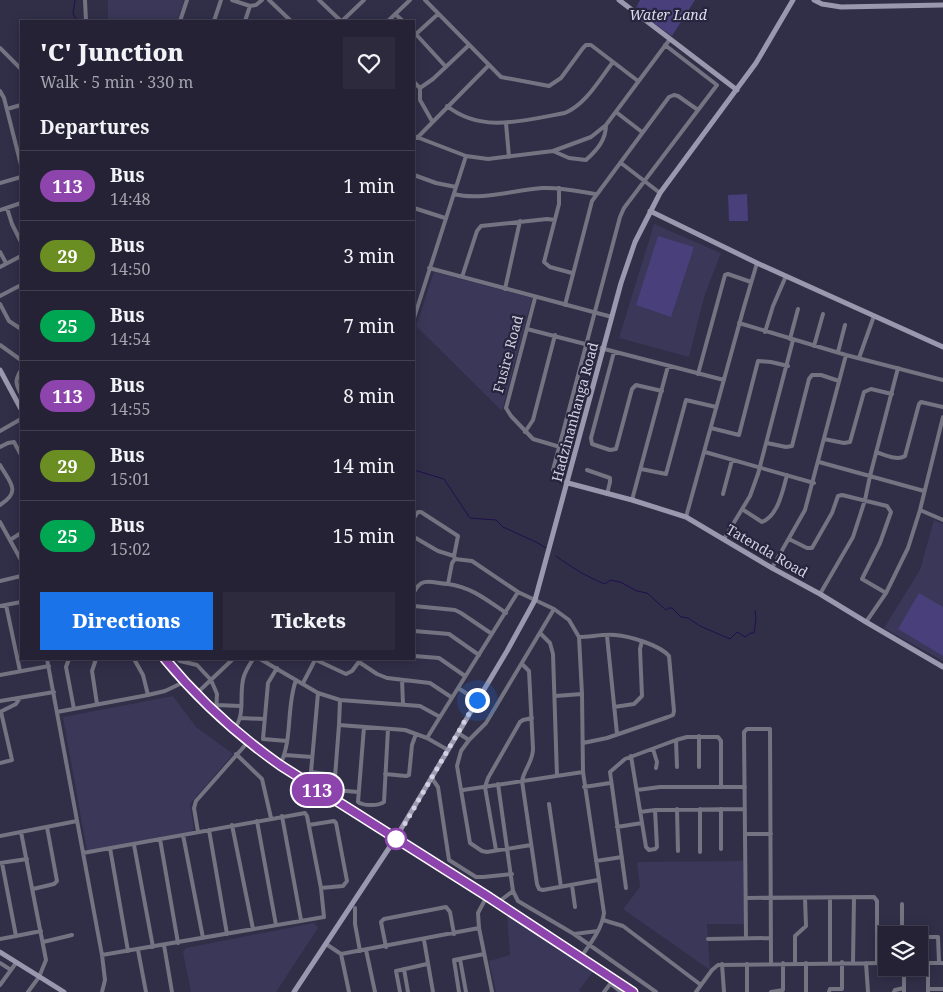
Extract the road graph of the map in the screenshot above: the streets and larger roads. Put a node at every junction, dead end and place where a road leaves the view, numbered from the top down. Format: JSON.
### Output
{"nodes":[{"id":1,"x":85,"y":0,"type":"edge"},
{"id":2,"x":187,"y":0,"type":"edge"},
{"id":3,"x":221,"y":0,"type":"edge"},
{"id":4,"x":232,"y":0,"type":"edge"},
{"id":5,"x":262,"y":0,"type":"edge"},
{"id":6,"x":269,"y":0,"type":"edge"},
{"id":7,"x":319,"y":0,"type":"edge"},
{"id":8,"x":364,"y":0,"type":"edge"},
{"id":9,"x":410,"y":0,"type":"edge"},
{"id":10,"x":425,"y":0,"type":"edge"},
{"id":11,"x":619,"y":0,"type":"edge"},
{"id":12,"x":793,"y":0,"type":"edge"},
{"id":13,"x":814,"y":0,"type":"edge"},
{"id":14,"x":943,"y":5,"type":"edge"},
{"id":15,"x":250,"y":6,"type":"junction"},
{"id":16,"x":396,"y":14,"type":"junction"},
{"id":17,"x":438,"y":14,"type":"junction"},
{"id":18,"x":86,"y":20,"type":"edge"},
{"id":19,"x":180,"y":20,"type":"edge"},
{"id":20,"x":214,"y":20,"type":"edge"},
{"id":21,"x":245,"y":20,"type":"edge"},
{"id":22,"x":290,"y":20,"type":"edge"},
{"id":23,"x":340,"y":20,"type":"edge"},
{"id":24,"x":342,"y":20,"type":"edge"},
{"id":25,"x":389,"y":20,"type":"edge"},
{"id":26,"x":402,"y":20,"type":"edge"},
{"id":27,"x":415,"y":33,"type":"edge"},
{"id":28,"x":670,"y":39,"type":"junction"},
{"id":29,"x":469,"y":45,"type":"junction"},
{"id":30,"x":665,"y":45,"type":"junction"},
{"id":31,"x":0,"y":48,"type":"edge"},
{"id":32,"x":613,"y":62,"type":"junction"},
{"id":33,"x":489,"y":66,"type":"junction"},
{"id":34,"x":446,"y":67,"type":"junction"},
{"id":35,"x":20,"y":68,"type":"edge"},
{"id":36,"x":638,"y":81,"type":"junction"},
{"id":37,"x":415,"y":83,"type":"edge"},
{"id":38,"x":420,"y":88,"type":"junction"},
{"id":39,"x":737,"y":90,"type":"junction"},
{"id":40,"x":0,"y":91,"type":"edge"},
{"id":41,"x":20,"y":104,"type":"edge"},
{"id":42,"x":447,"y":106,"type":"junction"},
{"id":43,"x":7,"y":109,"type":"junction"},
{"id":44,"x":698,"y":110,"type":"junction"},
{"id":45,"x":616,"y":112,"type":"junction"},
{"id":46,"x":432,"y":121,"type":"junction"},
{"id":47,"x":506,"y":123,"type":"junction"},
{"id":48,"x":606,"y":125,"type":"junction"},
{"id":49,"x":642,"y":132,"type":"junction"},
{"id":50,"x":20,"y":137,"type":"edge"},
{"id":51,"x":416,"y":137,"type":"edge"},
{"id":52,"x":15,"y":138,"type":"junction"},
{"id":53,"x":553,"y":151,"type":"junction"},
{"id":54,"x":466,"y":156,"type":"junction"},
{"id":55,"x":509,"y":156,"type":"junction"},
{"id":56,"x":20,"y":160,"type":"edge"},
{"id":57,"x":621,"y":163,"type":"junction"},
{"id":58,"x":415,"y":175,"type":"edge"},
{"id":59,"x":20,"y":177,"type":"edge"},
{"id":60,"x":645,"y":182,"type":"junction"},
{"id":61,"x":0,"y":183,"type":"edge"},
{"id":62,"x":456,"y":187,"type":"junction"},
{"id":63,"x":559,"y":188,"type":"junction"},
{"id":64,"x":660,"y":193,"type":"junction"},
{"id":65,"x":454,"y":194,"type":"junction"},
{"id":66,"x":595,"y":194,"type":"junction"},
{"id":67,"x":20,"y":203,"type":"edge"},
{"id":68,"x":8,"y":208,"type":"junction"},
{"id":69,"x":415,"y":208,"type":"edge"},
{"id":70,"x":0,"y":210,"type":"edge"},
{"id":71,"x":650,"y":211,"type":"junction"},
{"id":72,"x":445,"y":218,"type":"junction"},
{"id":73,"x":555,"y":220,"type":"junction"},
{"id":74,"x":520,"y":221,"type":"junction"},
{"id":75,"x":19,"y":234,"type":"edge"},
{"id":76,"x":0,"y":252,"type":"edge"},
{"id":77,"x":20,"y":256,"type":"edge"},
{"id":78,"x":6,"y":263,"type":"junction"},
{"id":79,"x":757,"y":263,"type":"junction"},
{"id":80,"x":0,"y":266,"type":"edge"},
{"id":81,"x":429,"y":268,"type":"junction"},
{"id":82,"x":572,"y":273,"type":"junction"},
{"id":83,"x":786,"y":276,"type":"junction"},
{"id":84,"x":462,"y":277,"type":"junction"},
{"id":85,"x":750,"y":282,"type":"junction"},
{"id":86,"x":20,"y":286,"type":"edge"},
{"id":87,"x":505,"y":289,"type":"junction"},
{"id":88,"x":0,"y":296,"type":"edge"},
{"id":89,"x":535,"y":298,"type":"junction"},
{"id":90,"x":0,"y":304,"type":"edge"},
{"id":91,"x":565,"y":305,"type":"junction"},
{"id":92,"x":798,"y":310,"type":"dead end"},
{"id":93,"x":415,"y":312,"type":"edge"},
{"id":94,"x":595,"y":313,"type":"junction"},
{"id":95,"x":823,"y":314,"type":"dead end"},
{"id":96,"x":874,"y":316,"type":"junction"},
{"id":97,"x":612,"y":317,"type":"junction"},
{"id":98,"x":739,"y":324,"type":"junction"},
{"id":99,"x":845,"y":325,"type":"dead end"},
{"id":100,"x":20,"y":328,"type":"edge"},
{"id":101,"x":527,"y":328,"type":"junction"},
{"id":102,"x":765,"y":332,"type":"junction"},
{"id":103,"x":555,"y":335,"type":"junction"},
{"id":104,"x":792,"y":340,"type":"junction"},
{"id":105,"x":586,"y":344,"type":"junction"},
{"id":106,"x":0,"y":345,"type":"edge"},
{"id":107,"x":814,"y":346,"type":"junction"},
{"id":108,"x":943,"y":347,"type":"edge"},
{"id":109,"x":604,"y":349,"type":"junction"},
{"id":110,"x":614,"y":352,"type":"junction"},
{"id":111,"x":838,"y":352,"type":"junction"},
{"id":112,"x":846,"y":355,"type":"junction"},
{"id":113,"x":859,"y":358,"type":"junction"},
{"id":114,"x":20,"y":359,"type":"edge"},
{"id":115,"x":668,"y":366,"type":"junction"},
{"id":116,"x":788,"y":366,"type":"junction"},
{"id":117,"x":898,"y":368,"type":"junction"},
{"id":118,"x":0,"y":370,"type":"edge"},
{"id":119,"x":20,"y":372,"type":"edge"},
{"id":120,"x":698,"y":374,"type":"junction"},
{"id":121,"x":724,"y":380,"type":"junction"},
{"id":122,"x":943,"y":380,"type":"edge"},
{"id":123,"x":839,"y":381,"type":"junction"},
{"id":124,"x":662,"y":390,"type":"junction"},
{"id":125,"x":20,"y":392,"type":"edge"},
{"id":126,"x":892,"y":394,"type":"junction"},
{"id":127,"x":20,"y":406,"type":"edge"},
{"id":128,"x":716,"y":407,"type":"junction"},
{"id":129,"x":943,"y":407,"type":"edge"},
{"id":130,"x":943,"y":417,"type":"edge"},
{"id":131,"x":20,"y":420,"type":"edge"},
{"id":132,"x":711,"y":428,"type":"junction"},
{"id":133,"x":0,"y":431,"type":"edge"},
{"id":134,"x":525,"y":432,"type":"junction"},
{"id":135,"x":941,"y":436,"type":"edge"},
{"id":136,"x":824,"y":439,"type":"junction"},
{"id":137,"x":767,"y":443,"type":"junction"},
{"id":138,"x":0,"y":447,"type":"edge"},
{"id":139,"x":560,"y":447,"type":"junction"},
{"id":140,"x":704,"y":452,"type":"junction"},
{"id":141,"x":876,"y":452,"type":"junction"},
{"id":142,"x":20,"y":453,"type":"edge"},
{"id":143,"x":732,"y":460,"type":"junction"},
{"id":144,"x":819,"y":462,"type":"junction"},
{"id":145,"x":0,"y":465,"type":"edge"},
{"id":146,"x":760,"y":467,"type":"junction"},
{"id":147,"x":641,"y":469,"type":"junction"},
{"id":148,"x":587,"y":470,"type":"dead end"},
{"id":149,"x":787,"y":475,"type":"junction"},
{"id":150,"x":870,"y":476,"type":"junction"},
{"id":151,"x":568,"y":483,"type":"junction"},
{"id":152,"x":814,"y":483,"type":"junction"},
{"id":153,"x":924,"y":491,"type":"junction"},
{"id":154,"x":607,"y":494,"type":"junction"},
{"id":155,"x":723,"y":494,"type":"dead end"},
{"id":156,"x":632,"y":500,"type":"junction"},
{"id":157,"x":865,"y":500,"type":"junction"},
{"id":158,"x":0,"y":505,"type":"edge"},
{"id":159,"x":742,"y":509,"type":"junction"},
{"id":160,"x":920,"y":510,"type":"junction"},
{"id":161,"x":415,"y":516,"type":"edge"},
{"id":162,"x":686,"y":517,"type":"junction"},
{"id":163,"x":943,"y":520,"type":"edge"},
{"id":164,"x":0,"y":522,"type":"edge"},
{"id":165,"x":20,"y":534,"type":"edge"},
{"id":166,"x":415,"y":538,"type":"edge"},
{"id":167,"x":724,"y":539,"type":"junction"},
{"id":168,"x":789,"y":539,"type":"junction"},
{"id":169,"x":10,"y":540,"type":"junction"},
{"id":170,"x":20,"y":558,"type":"edge"},
{"id":171,"x":454,"y":558,"type":"junction"},
{"id":172,"x":772,"y":568,"type":"junction"},
{"id":173,"x":20,"y":576,"type":"edge"},
{"id":174,"x":0,"y":581,"type":"edge"},
{"id":175,"x":448,"y":584,"type":"junction"},
{"id":176,"x":415,"y":590,"type":"edge"},
{"id":177,"x":518,"y":592,"type":"junction"},
{"id":178,"x":886,"y":593,"type":"junction"},
{"id":179,"x":820,"y":594,"type":"junction"},
{"id":180,"x":535,"y":600,"type":"junction"},
{"id":181,"x":20,"y":602,"type":"edge"},
{"id":182,"x":6,"y":605,"type":"junction"},
{"id":183,"x":0,"y":606,"type":"edge"},
{"id":184,"x":415,"y":606,"type":"edge"},
{"id":185,"x":554,"y":609,"type":"junction"},
{"id":186,"x":506,"y":613,"type":"junction"},
{"id":187,"x":866,"y":622,"type":"junction"},
{"id":188,"x":415,"y":631,"type":"edge"},
{"id":189,"x":492,"y":634,"type":"junction"},
{"id":190,"x":541,"y":634,"type":"junction"},
{"id":191,"x":606,"y":636,"type":"junction"},
{"id":192,"x":579,"y":637,"type":"junction"},
{"id":193,"x":642,"y":641,"type":"junction"},
{"id":194,"x":479,"y":655,"type":"junction"},
{"id":195,"x":415,"y":656,"type":"edge"},
{"id":196,"x":47,"y":660,"type":"edge"},
{"id":197,"x":69,"y":660,"type":"edge"},
{"id":198,"x":96,"y":660,"type":"edge"},
{"id":199,"x":135,"y":660,"type":"edge"},
{"id":200,"x":166,"y":660,"type":"edge"},
{"id":201,"x":181,"y":660,"type":"edge"},
{"id":202,"x":193,"y":660,"type":"edge"},
{"id":203,"x":232,"y":660,"type":"edge"},
{"id":204,"x":252,"y":660,"type":"edge"},
{"id":205,"x":262,"y":660,"type":"edge"},
{"id":206,"x":314,"y":660,"type":"edge"},
{"id":207,"x":316,"y":660,"type":"edge"},
{"id":208,"x":329,"y":660,"type":"edge"},
{"id":209,"x":360,"y":660,"type":"edge"},
{"id":210,"x":189,"y":663,"type":"junction"},
{"id":211,"x":522,"y":664,"type":"junction"},
{"id":212,"x":326,"y":665,"type":"junction"},
{"id":213,"x":49,"y":666,"type":"junction"},
{"id":214,"x":943,"y":667,"type":"edge"},
{"id":215,"x":276,"y":668,"type":"junction"},
{"id":216,"x":20,"y":671,"type":"junction"},
{"id":217,"x":0,"y":675,"type":"edge"},
{"id":218,"x":465,"y":676,"type":"junction"},
{"id":219,"x":212,"y":680,"type":"junction"},
{"id":220,"x":296,"y":680,"type":"junction"},
{"id":221,"x":402,"y":680,"type":"junction"},
{"id":222,"x":184,"y":682,"type":"junction"},
{"id":223,"x":303,"y":683,"type":"junction"},
{"id":224,"x":458,"y":688,"type":"junction"},
{"id":225,"x":54,"y":692,"type":"junction"},
{"id":226,"x":318,"y":693,"type":"junction"},
{"id":227,"x":196,"y":694,"type":"junction"},
{"id":228,"x":582,"y":694,"type":"junction"},
{"id":229,"x":148,"y":695,"type":"junction"},
{"id":230,"x":555,"y":696,"type":"junction"},
{"id":231,"x":451,"y":697,"type":"junction"},
{"id":232,"x":20,"y":698,"type":"junction"},
{"id":233,"x":340,"y":700,"type":"junction"},
{"id":234,"x":477,"y":700,"type":"junction"},
{"id":235,"x":0,"y":701,"type":"edge"},
{"id":236,"x":97,"y":704,"type":"junction"},
{"id":237,"x":402,"y":704,"type":"junction"},
{"id":238,"x":216,"y":705,"type":"junction"},
{"id":239,"x":241,"y":706,"type":"junction"},
{"id":240,"x":614,"y":707,"type":"junction"},
{"id":241,"x":74,"y":710,"type":"junction"},
{"id":242,"x":0,"y":712,"type":"edge"},
{"id":243,"x":58,"y":712,"type":"junction"},
{"id":244,"x":216,"y":714,"type":"junction"},
{"id":245,"x":440,"y":717,"type":"junction"},
{"id":246,"x":240,"y":718,"type":"junction"},
{"id":247,"x":532,"y":718,"type":"junction"},
{"id":248,"x":264,"y":719,"type":"junction"},
{"id":249,"x":340,"y":725,"type":"junction"},
{"id":250,"x":364,"y":727,"type":"junction"},
{"id":251,"x":388,"y":729,"type":"junction"},
{"id":252,"x":233,"y":730,"type":"junction"},
{"id":253,"x":458,"y":733,"type":"junction"},
{"id":254,"x":416,"y":734,"type":"junction"},
{"id":255,"x":617,"y":734,"type":"junction"},
{"id":256,"x":2,"y":736,"type":"edge"},
{"id":257,"x":699,"y":736,"type":"junction"},
{"id":258,"x":427,"y":738,"type":"junction"},
{"id":259,"x":469,"y":740,"type":"junction"},
{"id":260,"x":676,"y":740,"type":"junction"},
{"id":261,"x":287,"y":741,"type":"junction"},
{"id":262,"x":248,"y":742,"type":"junction"},
{"id":263,"x":583,"y":744,"type":"junction"},
{"id":264,"x":653,"y":749,"type":"junction"},
{"id":265,"x":448,"y":750,"type":"junction"},
{"id":266,"x":236,"y":754,"type":"junction"},
{"id":267,"x":285,"y":754,"type":"junction"},
{"id":268,"x":631,"y":756,"type":"junction"},
{"id":269,"x":312,"y":757,"type":"junction"},
{"id":270,"x":0,"y":763,"type":"edge"},
{"id":271,"x":280,"y":765,"type":"junction"},
{"id":272,"x":678,"y":767,"type":"dead end"},
{"id":273,"x":699,"y":767,"type":"dead end"},
{"id":274,"x":656,"y":768,"type":"dead end"},
{"id":275,"x":311,"y":772,"type":"junction"},
{"id":276,"x":582,"y":772,"type":"junction"},
{"id":277,"x":385,"y":774,"type":"junction"},
{"id":278,"x":334,"y":775,"type":"junction"},
{"id":279,"x":557,"y":776,"type":"junction"},
{"id":280,"x":431,"y":777,"type":"junction"},
{"id":281,"x":522,"y":782,"type":"junction"},
{"id":282,"x":610,"y":782,"type":"junction"},
{"id":283,"x":307,"y":783,"type":"junction"},
{"id":284,"x":498,"y":784,"type":"junction"},
{"id":285,"x":584,"y":786,"type":"junction"},
{"id":286,"x":485,"y":787,"type":"junction"},
{"id":287,"x":721,"y":787,"type":"junction"},
{"id":288,"x":745,"y":787,"type":"junction"},
{"id":289,"x":462,"y":790,"type":"junction"},
{"id":290,"x":637,"y":790,"type":"junction"},
{"id":291,"x":358,"y":792,"type":"junction"},
{"id":292,"x":549,"y":804,"type":"dead end"},
{"id":293,"x":677,"y":809,"type":"junction"},
{"id":294,"x":700,"y":809,"type":"junction"},
{"id":295,"x":721,"y":809,"type":"junction"},
{"id":296,"x":745,"y":809,"type":"junction"},
{"id":297,"x":655,"y":810,"type":"junction"},
{"id":298,"x":640,"y":812,"type":"junction"},
{"id":299,"x":282,"y":816,"type":"junction"},
{"id":300,"x":271,"y":818,"type":"junction"},
{"id":301,"x":77,"y":821,"type":"junction"},
{"id":302,"x":257,"y":821,"type":"junction"},
{"id":303,"x":642,"y":823,"type":"junction"},
{"id":304,"x":232,"y":825,"type":"junction"},
{"id":305,"x":309,"y":825,"type":"junction"},
{"id":306,"x":617,"y":826,"type":"junction"},
{"id":307,"x":47,"y":828,"type":"junction"},
{"id":308,"x":209,"y":830,"type":"junction"},
{"id":309,"x":21,"y":832,"type":"junction"},
{"id":310,"x":198,"y":832,"type":"junction"},
{"id":311,"x":746,"y":834,"type":"junction"},
{"id":312,"x":771,"y":834,"type":"junction"},
{"id":313,"x":183,"y":835,"type":"junction"},
{"id":314,"x":0,"y":836,"type":"edge"},
{"id":315,"x":160,"y":839,"type":"junction"},
{"id":316,"x":395,"y":839,"type":"junction"},
{"id":317,"x":134,"y":844,"type":"junction"},
{"id":318,"x":531,"y":845,"type":"junction"},
{"id":319,"x":110,"y":848,"type":"junction"},
{"id":320,"x":508,"y":849,"type":"junction"},
{"id":321,"x":722,"y":849,"type":"dead end"},
{"id":322,"x":496,"y":850,"type":"junction"},
{"id":323,"x":678,"y":851,"type":"dead end"},
{"id":324,"x":700,"y":852,"type":"dead end"},
{"id":325,"x":83,"y":853,"type":"junction"},
{"id":326,"x":622,"y":857,"type":"junction"},
{"id":327,"x":27,"y":859,"type":"junction"},
{"id":328,"x":596,"y":861,"type":"junction"},
{"id":329,"x":1,"y":863,"type":"edge"},
{"id":330,"x":512,"y":874,"type":"junction"},
{"id":331,"x":598,"y":880,"type":"junction"},
{"id":332,"x":572,"y":885,"type":"junction"},
{"id":333,"x":562,"y":886,"type":"junction"},
{"id":334,"x":321,"y":888,"type":"junction"},
{"id":335,"x":626,"y":888,"type":"dead end"},
{"id":336,"x":33,"y":889,"type":"junction"},
{"id":337,"x":513,"y":891,"type":"junction"},
{"id":338,"x":487,"y":896,"type":"junction"},
{"id":339,"x":854,"y":897,"type":"junction"},
{"id":340,"x":746,"y":898,"type":"junction"},
{"id":341,"x":805,"y":898,"type":"junction"},
{"id":342,"x":830,"y":898,"type":"junction"},
{"id":343,"x":770,"y":899,"type":"junction"},
{"id":344,"x":497,"y":904,"type":"junction"},
{"id":345,"x":902,"y":904,"type":"dead end"},
{"id":346,"x":575,"y":907,"type":"dead end"},
{"id":347,"x":355,"y":908,"type":"dead end"},
{"id":348,"x":301,"y":920,"type":"junction"},
{"id":349,"x":603,"y":920,"type":"junction"},
{"id":350,"x":276,"y":925,"type":"junction"},
{"id":351,"x":902,"y":926,"type":"edge"},
{"id":352,"x":479,"y":928,"type":"junction"},
{"id":353,"x":253,"y":929,"type":"junction"},
{"id":354,"x":41,"y":931,"type":"junction"},
{"id":355,"x":598,"y":931,"type":"junction"},
{"id":356,"x":227,"y":934,"type":"junction"},
{"id":357,"x":454,"y":934,"type":"junction"},
{"id":358,"x":574,"y":934,"type":"junction"},
{"id":359,"x":72,"y":935,"type":"dead end"},
{"id":360,"x":16,"y":936,"type":"junction"},
{"id":361,"x":877,"y":937,"type":"joint"},
{"id":362,"x":928,"y":937,"type":"edge"},
{"id":363,"x":203,"y":938,"type":"junction"},
{"id":364,"x":746,"y":938,"type":"junction"},
{"id":365,"x":770,"y":938,"type":"junction"},
{"id":366,"x":0,"y":939,"type":"edge"},
{"id":367,"x":708,"y":939,"type":"dead end"},
{"id":368,"x":424,"y":940,"type":"junction"},
{"id":369,"x":43,"y":942,"type":"junction"},
{"id":370,"x":178,"y":943,"type":"junction"},
{"id":371,"x":326,"y":944,"type":"junction"},
{"id":372,"x":590,"y":944,"type":"junction"},
{"id":373,"x":164,"y":945,"type":"junction"},
{"id":374,"x":153,"y":947,"type":"junction"},
{"id":375,"x":386,"y":947,"type":"junction"},
{"id":376,"x":138,"y":950,"type":"junction"},
{"id":377,"x":366,"y":950,"type":"junction"},
{"id":378,"x":128,"y":951,"type":"junction"},
{"id":379,"x":0,"y":952,"type":"edge"},
{"id":380,"x":360,"y":952,"type":"junction"},
{"id":381,"x":341,"y":954,"type":"junction"},
{"id":382,"x":484,"y":954,"type":"junction"},
{"id":383,"x":102,"y":955,"type":"junction"},
{"id":384,"x":581,"y":958,"type":"junction"},
{"id":385,"x":460,"y":959,"type":"junction"},
{"id":386,"x":842,"y":962,"type":"junction"},
{"id":387,"x":853,"y":962,"type":"junction"},
{"id":388,"x":941,"y":962,"type":"edge"},
{"id":389,"x":0,"y":963,"type":"edge"},
{"id":390,"x":16,"y":963,"type":"junction"},
{"id":391,"x":806,"y":963,"type":"junction"},
{"id":392,"x":830,"y":963,"type":"junction"},
{"id":393,"x":866,"y":963,"type":"junction"},
{"id":394,"x":878,"y":963,"type":"joint"},
{"id":395,"x":928,"y":963,"type":"edge"},
{"id":396,"x":427,"y":964,"type":"junction"},
{"id":397,"x":722,"y":964,"type":"junction"},
{"id":398,"x":747,"y":964,"type":"junction"},
{"id":399,"x":771,"y":964,"type":"junction"},
{"id":400,"x":783,"y":964,"type":"junction"},
{"id":401,"x":795,"y":964,"type":"junction"},
{"id":402,"x":404,"y":969,"type":"junction"},
{"id":403,"x":11,"y":970,"type":"junction"},
{"id":404,"x":904,"y":976,"type":"edge"},
{"id":405,"x":928,"y":976,"type":"edge"},
{"id":406,"x":39,"y":977,"type":"junction"},
{"id":407,"x":612,"y":981,"type":"junction"},
{"id":408,"x":0,"y":985,"type":"edge"},
{"id":409,"x":701,"y":985,"type":"junction"},
{"id":410,"x":943,"y":989,"type":"edge"},
{"id":411,"x":842,"y":990,"type":"edge"},
{"id":412,"x":904,"y":990,"type":"edge"},
{"id":413,"x":928,"y":991,"type":"edge"},
{"id":414,"x":28,"y":992,"type":"edge"},
{"id":415,"x":64,"y":992,"type":"edge"},
{"id":416,"x":102,"y":992,"type":"edge"},
{"id":417,"x":146,"y":992,"type":"edge"},
{"id":418,"x":172,"y":992,"type":"edge"},
{"id":419,"x":294,"y":992,"type":"edge"},
{"id":420,"x":349,"y":992,"type":"edge"},
{"id":421,"x":375,"y":992,"type":"edge"},
{"id":422,"x":400,"y":992,"type":"edge"},
{"id":423,"x":408,"y":992,"type":"edge"},
{"id":424,"x":433,"y":992,"type":"edge"},
{"id":425,"x":458,"y":992,"type":"edge"},
{"id":426,"x":466,"y":992,"type":"edge"},
{"id":427,"x":492,"y":992,"type":"edge"},
{"id":428,"x":604,"y":992,"type":"edge"},
{"id":429,"x":621,"y":992,"type":"edge"},
{"id":430,"x":633,"y":992,"type":"edge"},
{"id":431,"x":656,"y":992,"type":"edge"},
{"id":432,"x":696,"y":992,"type":"edge"},
{"id":433,"x":724,"y":992,"type":"edge"},
{"id":434,"x":747,"y":992,"type":"edge"},
{"id":435,"x":771,"y":992,"type":"edge"},
{"id":436,"x":806,"y":992,"type":"edge"},
{"id":437,"x":829,"y":992,"type":"edge"},
{"id":438,"x":868,"y":992,"type":"edge"},
{"id":439,"x":894,"y":992,"type":"edge"}],
"edges":[{"from":1,"to":18,"type":"street"},
{"from":2,"to":19,"type":"street"},
{"from":3,"to":20,"type":"street"},
{"from":4,"to":15,"type":"street"},
{"from":5,"to":15,"type":"street"},
{"from":6,"to":22,"type":"street"},
{"from":7,"to":23,"type":"street"},
{"from":8,"to":24,"type":"street"},
{"from":9,"to":16,"type":"street"},
{"from":10,"to":17,"type":"street"},
{"from":11,"to":28,"type":"street"},
{"from":12,"to":39,"type":"street","name":"Hadzinanhanga Road"},
{"from":13,"to":14,"type":"street"},
{"from":15,"to":21,"type":"street"},
{"from":16,"to":25,"type":"street"},
{"from":16,"to":26,"type":"street"},
{"from":17,"to":27,"type":"street"},
{"from":17,"to":29,"type":"street"},
{"from":27,"to":34,"type":"street"},
{"from":28,"to":30,"type":"street"},
{"from":28,"to":39,"type":"street"},
{"from":29,"to":33,"type":"street"},
{"from":29,"to":34,"type":"street"},
{"from":30,"to":36,"type":"street"},
{"from":30,"to":44,"type":"street"},
{"from":31,"to":35,"type":"street"},
{"from":32,"to":33,"type":"street"},
{"from":32,"to":36,"type":"street"},
{"from":32,"to":47,"type":"street"},
{"from":33,"to":42,"type":"street"},
{"from":34,"to":38,"type":"street"},
{"from":36,"to":45,"type":"street"},
{"from":37,"to":38,"type":"street"},
{"from":38,"to":46,"type":"street"},
{"from":39,"to":64,"type":"street","name":"Hadzinanhanga Road"},
{"from":40,"to":43,"type":"street"},
{"from":41,"to":43,"type":"street"},
{"from":42,"to":46,"type":"street"},
{"from":42,"to":47,"type":"street"},
{"from":43,"to":52,"type":"street"},
{"from":44,"to":49,"type":"street"},
{"from":44,"to":60,"type":"street"},
{"from":45,"to":48,"type":"street"},
{"from":45,"to":49,"type":"street"},
{"from":46,"to":51,"type":"street"},
{"from":47,"to":55,"type":"street"},
{"from":48,"to":53,"type":"street"},
{"from":48,"to":53,"type":"street"},
{"from":49,"to":57,"type":"street"},
{"from":50,"to":52,"type":"street"},
{"from":51,"to":54,"type":"street"},
{"from":52,"to":56,"type":"street"},
{"from":53,"to":55,"type":"street"},
{"from":54,"to":55,"type":"street"},
{"from":54,"to":62,"type":"street"},
{"from":57,"to":60,"type":"street"},
{"from":57,"to":66,"type":"street"},
{"from":58,"to":62,"type":"street"},
{"from":59,"to":61,"type":"street"},
{"from":60,"to":64,"type":"street"},
{"from":60,"to":94,"type":"street"},
{"from":62,"to":65,"type":"street"},
{"from":63,"to":65,"type":"street"},
{"from":63,"to":66,"type":"street"},
{"from":63,"to":73,"type":"street"},
{"from":64,"to":71,"type":"street","name":"Hadzinanhanga Road"},
{"from":65,"to":72,"type":"street"},
{"from":66,"to":82,"type":"street"},
{"from":67,"to":68,"type":"street"},
{"from":68,"to":70,"type":"street"},
{"from":68,"to":75,"type":"street"},
{"from":69,"to":72,"type":"street"},
{"from":71,"to":79,"type":"street"},
{"from":71,"to":97,"type":"street","name":"Hadzinanhanga Road"},
{"from":72,"to":81,"type":"street"},
{"from":73,"to":74,"type":"street"},
{"from":73,"to":82,"type":"street"},
{"from":74,"to":84,"type":"street"},
{"from":74,"to":87,"type":"street"},
{"from":76,"to":78,"type":"street"},
{"from":77,"to":78,"type":"street"},
{"from":78,"to":80,"type":"street"},
{"from":79,"to":83,"type":"street"},
{"from":79,"to":85,"type":"street"},
{"from":81,"to":84,"type":"street"},
{"from":81,"to":93,"type":"street"},
{"from":82,"to":91,"type":"street"},
{"from":83,"to":96,"type":"street"},
{"from":83,"to":102,"type":"street"},
{"from":84,"to":87,"type":"street"},
{"from":85,"to":98,"type":"street"},
{"from":85,"to":120,"type":"street"},
{"from":86,"to":88,"type":"street"},
{"from":87,"to":89,"type":"street"},
{"from":89,"to":91,"type":"street"},
{"from":89,"to":101,"type":"street","name":"Fusire Road"},
{"from":90,"to":100,"type":"street"},
{"from":91,"to":94,"type":"street"},
{"from":92,"to":104,"type":"street"},
{"from":94,"to":97,"type":"street"},
{"from":94,"to":105,"type":"street"},
{"from":95,"to":107,"type":"street"},
{"from":96,"to":108,"type":"street"},
{"from":96,"to":113,"type":"street"},
{"from":97,"to":109,"type":"street","name":"Hadzinanhanga Road"},
{"from":98,"to":102,"type":"street"},
{"from":98,"to":121,"type":"street"},
{"from":99,"to":111,"type":"street"},
{"from":101,"to":103,"type":"street"},
{"from":101,"to":134,"type":"street","name":"Fusire Road"},
{"from":102,"to":104,"type":"street"},
{"from":103,"to":105,"type":"street"},
{"from":103,"to":134,"type":"street"},
{"from":104,"to":107,"type":"street"},
{"from":104,"to":116,"type":"street"},
{"from":105,"to":109,"type":"street"},
{"from":105,"to":139,"type":"street"},
{"from":106,"to":114,"type":"street"},
{"from":107,"to":111,"type":"street"},
{"from":109,"to":110,"type":"street"},
{"from":109,"to":151,"type":"street","name":"Hadzinanhanga Road"},
{"from":110,"to":115,"type":"street"},
{"from":110,"to":124,"type":"street"},
{"from":111,"to":112,"type":"street"},
{"from":112,"to":113,"type":"street"},
{"from":112,"to":123,"type":"street"},
{"from":113,"to":117,"type":"street"},
{"from":115,"to":120,"type":"street"},
{"from":115,"to":124,"type":"street"},
{"from":116,"to":132,"type":"street"},
{"from":116,"to":137,"type":"street"},
{"from":117,"to":122,"type":"street"},
{"from":117,"to":126,"type":"street"},
{"from":118,"to":127,"type":"street"},
{"from":119,"to":125,"type":"street"},
{"from":120,"to":121,"type":"street"},
{"from":121,"to":128,"type":"street"},
{"from":123,"to":136,"type":"street"},
{"from":123,"to":137,"type":"street"},
{"from":124,"to":147,"type":"street"},
{"from":126,"to":136,"type":"street"},
{"from":126,"to":141,"type":"street"},
{"from":128,"to":132,"type":"street"},
{"from":128,"to":147,"type":"street"},
{"from":129,"to":141,"type":"street"},
{"from":130,"to":135,"type":"street"},
{"from":131,"to":133,"type":"street"},
{"from":132,"to":140,"type":"street"},
{"from":134,"to":139,"type":"street","name":"Fusire Road"},
{"from":135,"to":153,"type":"street"},
{"from":136,"to":144,"type":"street"},
{"from":137,"to":146,"type":"street"},
{"from":138,"to":142,"type":"street"},
{"from":139,"to":151,"type":"street"},
{"from":140,"to":143,"type":"street"},
{"from":140,"to":162,"type":"street"},
{"from":141,"to":150,"type":"street"},
{"from":143,"to":146,"type":"street"},
{"from":143,"to":155,"type":"street"},
{"from":144,"to":150,"type":"street"},
{"from":144,"to":152,"type":"street"},
{"from":145,"to":158,"type":"street"},
{"from":146,"to":149,"type":"street"},
{"from":146,"to":159,"type":"street"},
{"from":147,"to":156,"type":"street"},
{"from":148,"to":154,"type":"street"},
{"from":149,"to":152,"type":"street"},
{"from":149,"to":159,"type":"street"},
{"from":150,"to":153,"type":"street"},
{"from":150,"to":157,"type":"street"},
{"from":151,"to":154,"type":"street","name":"Tatenda Road"},
{"from":151,"to":180,"type":"street","name":"Hadzinanhanga Road"},
{"from":152,"to":168,"type":"street"},
{"from":153,"to":160,"type":"street"},
{"from":154,"to":156,"type":"street","name":"Tatenda Road"},
{"from":156,"to":162,"type":"street","name":"Tatenda Road"},
{"from":157,"to":168,"type":"street"},
{"from":157,"to":178,"type":"street"},
{"from":157,"to":179,"type":"street"},
{"from":159,"to":167,"type":"street"},
{"from":160,"to":163,"type":"street"},
{"from":160,"to":178,"type":"street"},
{"from":161,"to":171,"type":"street"},
{"from":162,"to":167,"type":"street","name":"Tatenda Road"},
{"from":164,"to":169,"type":"street"},
{"from":165,"to":169,"type":"street"},
{"from":166,"to":171,"type":"street"},
{"from":167,"to":172,"type":"street","name":"Tatenda Road"},
{"from":168,"to":172,"type":"street"},
{"from":169,"to":170,"type":"street"},
{"from":171,"to":175,"type":"street"},
{"from":171,"to":177,"type":"street"},
{"from":172,"to":179,"type":"street","name":"Tatenda Road"},
{"from":173,"to":174,"type":"street"},
{"from":175,"to":176,"type":"street"},
{"from":175,"to":186,"type":"street"},
{"from":177,"to":180,"type":"street"},
{"from":177,"to":186,"type":"street"},
{"from":178,"to":187,"type":"street"},
{"from":179,"to":187,"type":"street","name":"Tatenda Road"},
{"from":180,"to":185,"type":"street"},
{"from":180,"to":234,"type":"street","name":"Hadzinanhanga Road"},
{"from":181,"to":182,"type":"street"},
{"from":182,"to":183,"type":"street"},
{"from":182,"to":216,"type":"street"},
{"from":184,"to":189,"type":"street"},
{"from":185,"to":190,"type":"street"},
{"from":185,"to":192,"type":"street"},
{"from":186,"to":189,"type":"street"},
{"from":187,"to":214,"type":"street","name":"Tatenda Road"},
{"from":188,"to":194,"type":"street"},
{"from":189,"to":194,"type":"street"},
{"from":190,"to":211,"type":"street"},
{"from":190,"to":230,"type":"street"},
{"from":191,"to":192,"type":"street"},
{"from":191,"to":193,"type":"street"},
{"from":191,"to":240,"type":"street"},
{"from":192,"to":228,"type":"street"},
{"from":193,"to":240,"type":"street"},
{"from":193,"to":255,"type":"street"},
{"from":194,"to":218,"type":"street"},
{"from":195,"to":218,"type":"street"},
{"from":196,"to":213,"type":"street"},
{"from":197,"to":241,"type":"street"},
{"from":198,"to":236,"type":"street"},
{"from":199,"to":229,"type":"street"},
{"from":200,"to":222,"type":"street"},
{"from":201,"to":210,"type":"street"},
{"from":202,"to":210,"type":"street"},
{"from":203,"to":219,"type":"street"},
{"from":204,"to":239,"type":"street"},
{"from":205,"to":215,"type":"street"},
{"from":206,"to":223,"type":"street"},
{"from":207,"to":212,"type":"street"},
{"from":208,"to":212,"type":"street"},
{"from":209,"to":212,"type":"street"},
{"from":209,"to":221,"type":"street"},
{"from":210,"to":219,"type":"street"},
{"from":211,"to":247,"type":"street"},
{"from":211,"to":259,"type":"street"},
{"from":213,"to":216,"type":"street"},
{"from":213,"to":225,"type":"street"},
{"from":215,"to":220,"type":"street"},
{"from":215,"to":248,"type":"street"},
{"from":216,"to":217,"type":"street"},
{"from":218,"to":224,"type":"street"},
{"from":219,"to":227,"type":"street"},
{"from":219,"to":238,"type":"street"},
{"from":220,"to":223,"type":"street"},
{"from":220,"to":261,"type":"street"},
{"from":221,"to":231,"type":"street"},
{"from":221,"to":237,"type":"street"},
{"from":222,"to":227,"type":"street"},
{"from":222,"to":229,"type":"street"},
{"from":223,"to":226,"type":"street"},
{"from":224,"to":231,"type":"street"},
{"from":224,"to":234,"type":"street"},
{"from":225,"to":232,"type":"street"},
{"from":225,"to":243,"type":"street"},
{"from":226,"to":233,"type":"street"},
{"from":226,"to":269,"type":"street"},
{"from":227,"to":244,"type":"street"},
{"from":228,"to":230,"type":"street"},
{"from":228,"to":263,"type":"street"},
{"from":229,"to":236,"type":"street"},
{"from":230,"to":279,"type":"street"},
{"from":231,"to":245,"type":"street"},
{"from":232,"to":235,"type":"street"},
{"from":232,"to":242,"type":"street"},
{"from":233,"to":237,"type":"street"},
{"from":233,"to":249,"type":"street"},
{"from":234,"to":253,"type":"street","name":"Hadzinanhanga Road"},
{"from":236,"to":241,"type":"street"},
{"from":237,"to":245,"type":"street"},
{"from":238,"to":239,"type":"street"},
{"from":238,"to":244,"type":"street"},
{"from":239,"to":246,"type":"street"},
{"from":240,"to":255,"type":"street"},
{"from":241,"to":243,"type":"street"},
{"from":242,"to":256,"type":"street"},
{"from":243,"to":301,"type":"street"},
{"from":244,"to":252,"type":"street"},
{"from":245,"to":258,"type":"street"},
{"from":246,"to":248,"type":"street"},
{"from":246,"to":252,"type":"street"},
{"from":247,"to":281,"type":"street"},
{"from":247,"to":286,"type":"street"},
{"from":248,"to":261,"type":"street"},
{"from":249,"to":250,"type":"street"},
{"from":249,"to":278,"type":"street"},
{"from":250,"to":251,"type":"street"},
{"from":250,"to":291,"type":"street"},
{"from":251,"to":254,"type":"street"},
{"from":251,"to":277,"type":"street"},
{"from":252,"to":262,"type":"street"},
{"from":253,"to":259,"type":"street"},
{"from":253,"to":265,"type":"street","name":"Hadzinanhanga Road"},
{"from":254,"to":258,"type":"street"},
{"from":254,"to":277,"type":"street"},
{"from":255,"to":263,"type":"street"},
{"from":256,"to":270,"type":"street"},
{"from":257,"to":260,"type":"street"},
{"from":257,"to":273,"type":"street"},
{"from":257,"to":287,"type":"street"},
{"from":258,"to":265,"type":"street"},
{"from":259,"to":289,"type":"street"},
{"from":260,"to":264,"type":"street"},
{"from":260,"to":272,"type":"street"},
{"from":261,"to":267,"type":"street"},
{"from":262,"to":266,"type":"street"},
{"from":262,"to":271,"type":"street"},
{"from":263,"to":276,"type":"street"},
{"from":264,"to":268,"type":"street"},
{"from":264,"to":274,"type":"street"},
{"from":265,"to":280,"type":"street","name":"Hadzinanhanga Road"},
{"from":266,"to":300,"type":"street"},
{"from":266,"to":310,"type":"street"},
{"from":267,"to":269,"type":"street"},
{"from":267,"to":271,"type":"street"},
{"from":268,"to":282,"type":"street"},
{"from":268,"to":290,"type":"street"},
{"from":269,"to":275,"type":"street"},
{"from":271,"to":283,"type":"street"},
{"from":275,"to":278,"type":"street"},
{"from":275,"to":283,"type":"street"},
{"from":276,"to":279,"type":"street"},
{"from":276,"to":285,"type":"street"},
{"from":277,"to":291,"type":"street"},
{"from":278,"to":291,"type":"street"},
{"from":279,"to":281,"type":"street"},
{"from":280,"to":316,"type":"street","name":"Hadzinanhanga Road"},
{"from":280,"to":330,"type":"street"},
{"from":281,"to":284,"type":"street"},
{"from":281,"to":318,"type":"street"},
{"from":282,"to":285,"type":"street"},
{"from":282,"to":306,"type":"street"},
{"from":283,"to":316,"type":"street"},
{"from":284,"to":286,"type":"street"},
{"from":284,"to":320,"type":"street"},
{"from":285,"to":328,"type":"street"},
{"from":286,"to":289,"type":"street"},
{"from":286,"to":322,"type":"street"},
{"from":287,"to":288,"type":"street"},
{"from":287,"to":290,"type":"street"},
{"from":288,"to":296,"type":"street"},
{"from":288,"to":312,"type":"street"},
{"from":289,"to":322,"type":"street"},
{"from":290,"to":298,"type":"street"},
{"from":292,"to":333,"type":"street"},
{"from":293,"to":294,"type":"street"},
{"from":293,"to":297,"type":"street"},
{"from":293,"to":323,"type":"street"},
{"from":294,"to":295,"type":"street"},
{"from":294,"to":324,"type":"street"},
{"from":295,"to":296,"type":"street"},
{"from":295,"to":321,"type":"street"},
{"from":296,"to":311,"type":"street"},
{"from":297,"to":298,"type":"street"},
{"from":297,"to":303,"type":"street"},
{"from":298,"to":303,"type":"street"},
{"from":299,"to":300,"type":"street"},
{"from":299,"to":305,"type":"street"},
{"from":299,"to":348,"type":"street"},
{"from":300,"to":302,"type":"street"},
{"from":301,"to":307,"type":"street"},
{"from":301,"to":325,"type":"street"},
{"from":302,"to":304,"type":"street"},
{"from":302,"to":350,"type":"street"},
{"from":303,"to":306,"type":"street"},
{"from":304,"to":308,"type":"street"},
{"from":304,"to":353,"type":"street"},
{"from":305,"to":334,"type":"street"},
{"from":305,"to":334,"type":"street"},
{"from":306,"to":326,"type":"street"},
{"from":307,"to":309,"type":"street"},
{"from":307,"to":336,"type":"street"},
{"from":308,"to":310,"type":"street"},
{"from":308,"to":356,"type":"street"},
{"from":309,"to":314,"type":"street"},
{"from":309,"to":327,"type":"street"},
{"from":310,"to":313,"type":"street"},
{"from":311,"to":312,"type":"street"},
{"from":311,"to":340,"type":"street"},
{"from":312,"to":343,"type":"street"},
{"from":313,"to":315,"type":"street"},
{"from":313,"to":363,"type":"street"},
{"from":315,"to":317,"type":"street"},
{"from":315,"to":370,"type":"street"},
{"from":316,"to":338,"type":"street"},
{"from":316,"to":371,"type":"street","name":"Hadzinanhanga Road"},
{"from":317,"to":319,"type":"street"},
{"from":317,"to":374,"type":"street"},
{"from":318,"to":320,"type":"street"},
{"from":318,"to":333,"type":"street"},
{"from":319,"to":325,"type":"street"},
{"from":319,"to":378,"type":"street"},
{"from":320,"to":322,"type":"street"},
{"from":320,"to":330,"type":"street"},
{"from":325,"to":383,"type":"street"},
{"from":326,"to":328,"type":"street"},
{"from":326,"to":335,"type":"street"},
{"from":327,"to":329,"type":"street"},
{"from":327,"to":336,"type":"street"},
{"from":328,"to":331,"type":"street"},
{"from":329,"to":360,"type":"street"},
{"from":330,"to":337,"type":"street"},
{"from":331,"to":332,"type":"street"},
{"from":331,"to":349,"type":"street"},
{"from":332,"to":333,"type":"street"},
{"from":332,"to":346,"type":"street"},
{"from":334,"to":348,"type":"street"},
{"from":336,"to":354,"type":"street"},
{"from":337,"to":344,"type":"street"},
{"from":337,"to":358,"type":"street"},
{"from":338,"to":344,"type":"street"},
{"from":338,"to":352,"type":"street"},
{"from":339,"to":342,"type":"street"},
{"from":339,"to":361,"type":"street"},
{"from":339,"to":387,"type":"street"},
{"from":340,"to":343,"type":"street"},
{"from":340,"to":364,"type":"street"},
{"from":341,"to":342,"type":"street"},
{"from":341,"to":343,"type":"street"},
{"from":341,"to":401,"type":"street"},
{"from":342,"to":392,"type":"street"},
{"from":343,"to":365,"type":"street"},
{"from":344,"to":384,"type":"street"},
{"from":345,"to":351,"type":"street"},
{"from":347,"to":380,"type":"street"},
{"from":348,"to":350,"type":"street"},
{"from":349,"to":355,"type":"street"},
{"from":349,"to":409,"type":"street"},
{"from":350,"to":353,"type":"street"},
{"from":352,"to":357,"type":"street"},
{"from":352,"to":382,"type":"street"},
{"from":353,"to":356,"type":"street"},
{"from":354,"to":360,"type":"street"},
{"from":354,"to":369,"type":"street"},
{"from":355,"to":358,"type":"street"},
{"from":355,"to":372,"type":"street"},
{"from":356,"to":363,"type":"street"},
{"from":357,"to":368,"type":"street"},
{"from":357,"to":375,"type":"street"},
{"from":358,"to":372,"type":"street"},
{"from":359,"to":369,"type":"street"},
{"from":360,"to":366,"type":"street"},
{"from":361,"to":394,"type":"street"},
{"from":362,"to":388,"type":"street"},
{"from":363,"to":370,"type":"street"},
{"from":364,"to":365,"type":"street"},
{"from":364,"to":367,"type":"street"},
{"from":365,"to":399,"type":"street"},
{"from":368,"to":375,"type":"street"},
{"from":368,"to":396,"type":"street"},
{"from":369,"to":406,"type":"street"},
{"from":370,"to":373,"type":"street"},
{"from":371,"to":381,"type":"street"},
{"from":371,"to":419,"type":"street","name":"Hadzinanhanga Road"},
{"from":372,"to":384,"type":"street"},
{"from":372,"to":431,"type":"street"},
{"from":373,"to":374,"type":"street"},
{"from":373,"to":418,"type":"street"},
{"from":374,"to":376,"type":"street"},
{"from":375,"to":377,"type":"street"},
{"from":376,"to":378,"type":"street"},
{"from":376,"to":417,"type":"street"},
{"from":377,"to":380,"type":"street"},
{"from":377,"to":421,"type":"street"},
{"from":378,"to":383,"type":"street"},
{"from":379,"to":390,"type":"street"},
{"from":380,"to":381,"type":"street"},
{"from":381,"to":420,"type":"street"},
{"from":382,"to":385,"type":"street"},
{"from":382,"to":427,"type":"street"},
{"from":383,"to":416,"type":"street"},
{"from":384,"to":407,"type":"street"},
{"from":385,"to":425,"type":"street"},
{"from":385,"to":426,"type":"street"},
{"from":386,"to":387,"type":"street"},
{"from":386,"to":392,"type":"street"},
{"from":386,"to":411,"type":"street"},
{"from":387,"to":393,"type":"street"},
{"from":388,"to":395,"type":"street"},
{"from":389,"to":403,"type":"street"},
{"from":390,"to":403,"type":"street"},
{"from":390,"to":406,"type":"street"},
{"from":391,"to":392,"type":"street"},
{"from":391,"to":401,"type":"street"},
{"from":391,"to":436,"type":"street"},
{"from":393,"to":394,"type":"street"},
{"from":393,"to":438,"type":"street"},
{"from":396,"to":402,"type":"street"},
{"from":396,"to":424,"type":"street"},
{"from":397,"to":398,"type":"street"},
{"from":397,"to":409,"type":"street"},
{"from":397,"to":433,"type":"street"},
{"from":398,"to":399,"type":"street"},
{"from":398,"to":434,"type":"street"},
{"from":399,"to":400,"type":"street"},
{"from":400,"to":401,"type":"street"},
{"from":400,"to":435,"type":"street"},
{"from":402,"to":422,"type":"street"},
{"from":402,"to":423,"type":"street"},
{"from":403,"to":408,"type":"street"},
{"from":404,"to":412,"type":"street"},
{"from":405,"to":413,"type":"street"},
{"from":406,"to":414,"type":"street"},
{"from":406,"to":415,"type":"street"},
{"from":407,"to":428,"type":"street"},
{"from":407,"to":429,"type":"street"},
{"from":407,"to":430,"type":"street"},
{"from":409,"to":432,"type":"street"},
{"from":410,"to":413,"type":"street"},
{"from":411,"to":437,"type":"street"},
{"from":412,"to":439,"type":"street"}]}
